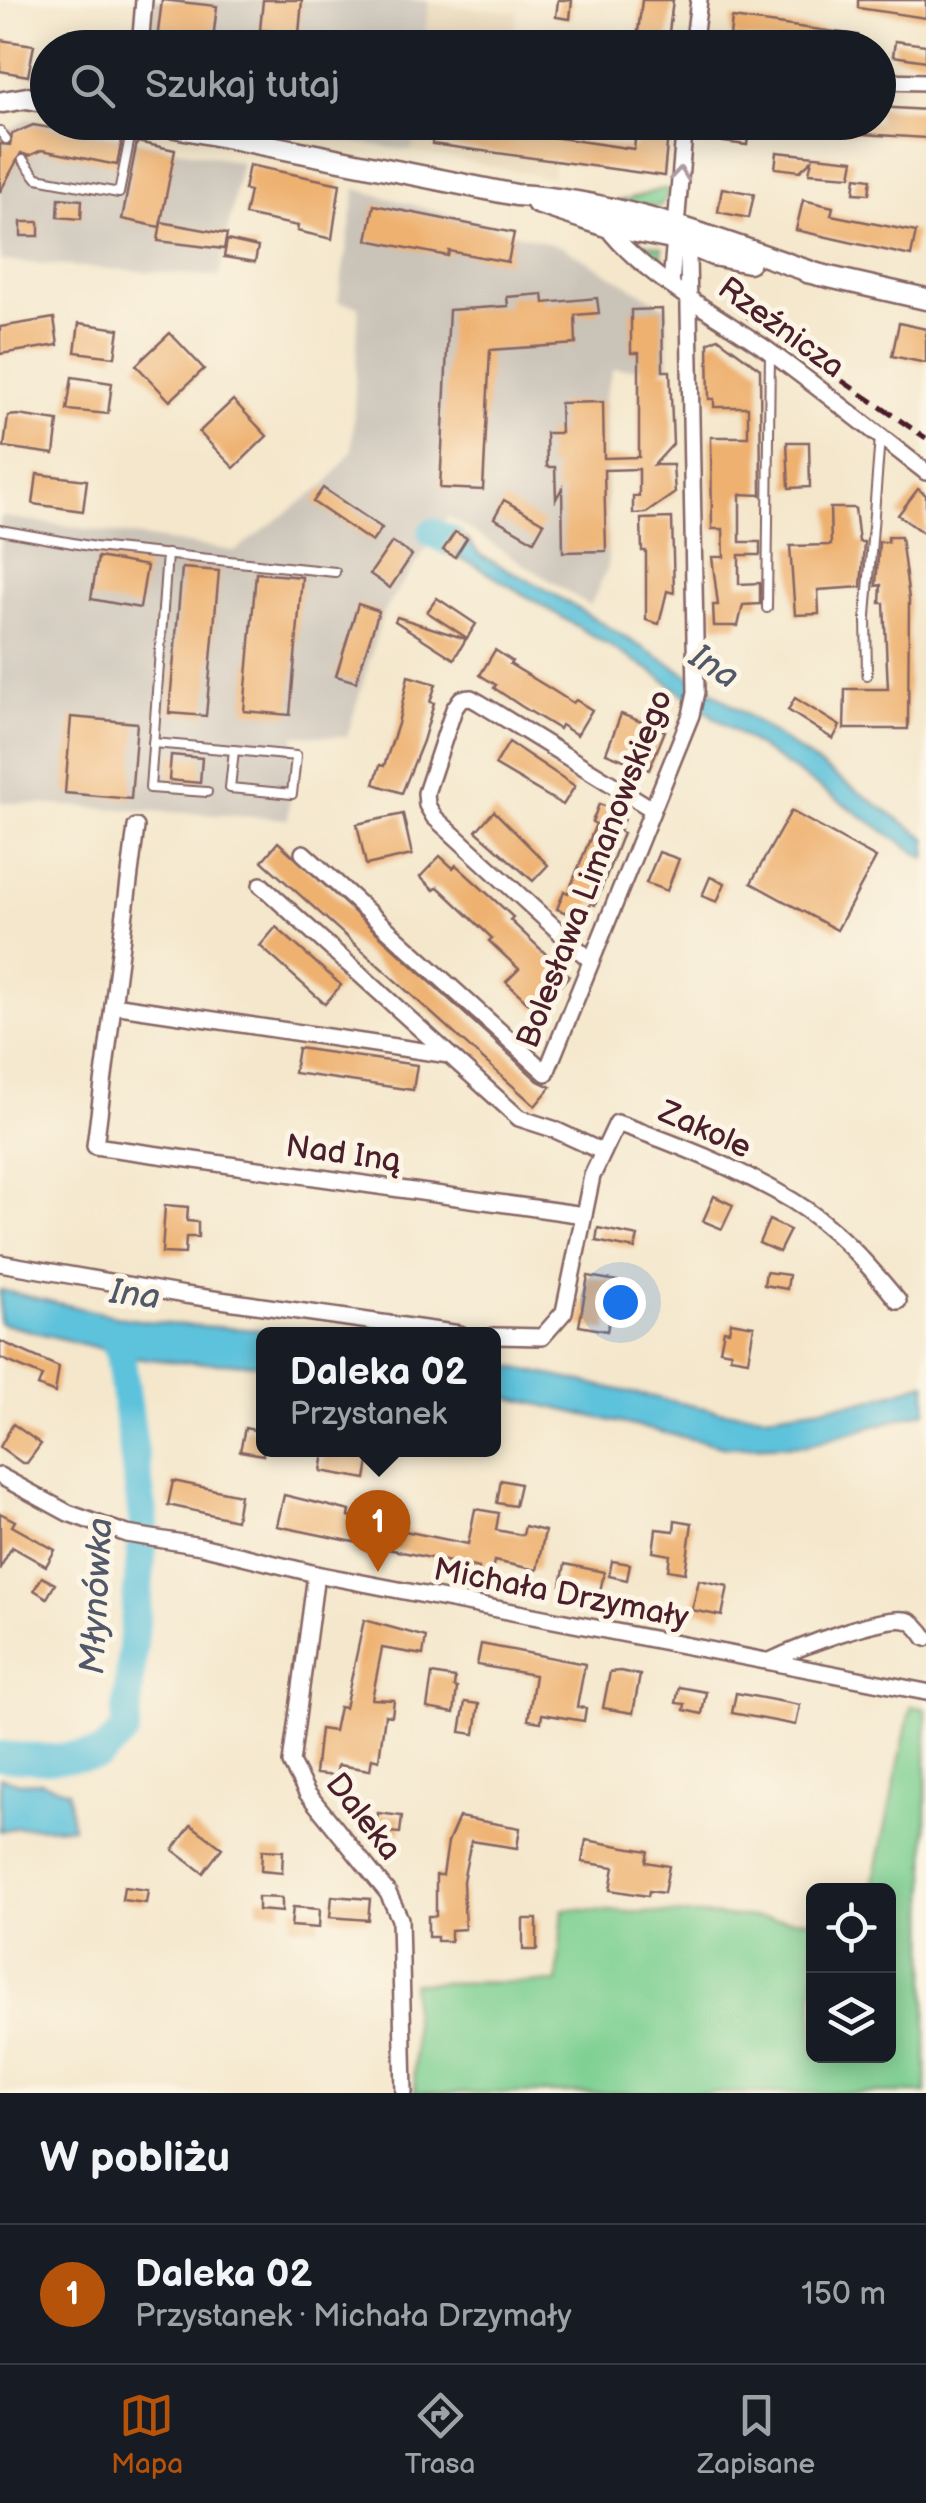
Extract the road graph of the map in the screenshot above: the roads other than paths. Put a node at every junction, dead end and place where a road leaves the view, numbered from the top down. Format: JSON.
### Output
{"nodes":[{"id":1,"x":144,"y":0,"type":"edge"},
{"id":2,"x":699,"y":0,"type":"edge"},
{"id":3,"x":142,"y":30,"type":"edge"},
{"id":4,"x":695,"y":30,"type":"edge"},
{"id":5,"x":896,"y":81,"type":"edge"},
{"id":6,"x":926,"y":82,"type":"edge"},
{"id":7,"x":30,"y":99,"type":"edge"},
{"id":8,"x":2,"y":118,"type":"edge"},
{"id":9,"x":129,"y":140,"type":"edge"},
{"id":10,"x":240,"y":140,"type":"edge"},
{"id":11,"x":684,"y":140,"type":"edge"},
{"id":12,"x":22,"y":160,"type":"dead end"},
{"id":13,"x":516,"y":195,"type":"junction"},
{"id":14,"x":606,"y":226,"type":"junction"},
{"id":15,"x":677,"y":233,"type":"junction"},
{"id":16,"x":672,"y":284,"type":"junction"},
{"id":17,"x":689,"y":295,"type":"junction"},
{"id":18,"x":926,"y":298,"type":"edge"},
{"id":19,"x":770,"y":352,"type":"junction"},
{"id":20,"x":880,"y":436,"type":"junction"},
{"id":21,"x":926,"y":472,"type":"edge"},
{"id":22,"x":0,"y":530,"type":"edge"},
{"id":23,"x":167,"y":554,"type":"junction"},
{"id":24,"x":335,"y":572,"type":"dead end"},
{"id":25,"x":767,"y":608,"type":"dead end"},
{"id":26,"x":867,"y":675,"type":"dead end"},
{"id":27,"x":153,"y":743,"type":"junction"},
{"id":28,"x":234,"y":750,"type":"junction"},
{"id":29,"x":207,"y":792,"type":"dead end"},
{"id":30,"x":652,"y":809,"type":"junction"},
{"id":31,"x":136,"y":826,"type":"dead end"},
{"id":32,"x":302,"y":853,"type":"dead end"},
{"id":33,"x":261,"y":886,"type":"dead end"},
{"id":34,"x":590,"y":960,"type":"junction"},
{"id":35,"x":113,"y":1005,"type":"junction"},
{"id":36,"x":449,"y":1055,"type":"junction"},
{"id":37,"x":603,"y":1152,"type":"junction"},
{"id":38,"x":584,"y":1215,"type":"junction"},
{"id":39,"x":0,"y":1263,"type":"edge"},
{"id":40,"x":898,"y":1301,"type":"dead end"},
{"id":41,"x":411,"y":1327,"type":"edge"},
{"id":42,"x":501,"y":1336,"type":"edge"},
{"id":43,"x":0,"y":1476,"type":"edge"},
{"id":44,"x":316,"y":1574,"type":"junction"},
{"id":45,"x":926,"y":1638,"type":"edge"},
{"id":46,"x":768,"y":1662,"type":"junction"},
{"id":47,"x":925,"y":1688,"type":"edge"},
{"id":48,"x":404,"y":2093,"type":"edge"}],
"edges":[{"from":1,"to":3,"type":"street"},
{"from":2,"to":4,"type":"street"},
{"from":5,"to":6,"type":"street"},
{"from":7,"to":8,"type":"street"},
{"from":9,"to":12,"type":"lane"},
{"from":10,"to":13,"type":"street"},
{"from":15,"to":11,"type":"street","name":"Bolesława Limanowskiego","one_way":true},
{"from":13,"to":14,"type":"street"},
{"from":13,"to":15,"type":"street"},
{"from":14,"to":15,"type":"street"},
{"from":14,"to":16,"type":"street","name":"Rzeźnicza"},
{"from":15,"to":16,"type":"street","name":"Bolesława Limanowskiego"},
{"from":15,"to":17,"type":"street","name":"Bolesława Limanowskiego"},
{"from":15,"to":18,"type":"street"},
{"from":16,"to":17,"type":"street","name":"Rzeźnicza"},
{"from":17,"to":19,"type":"street","name":"Rzeźnicza"},
{"from":17,"to":30,"type":"street","name":"Bolesława Limanowskiego"},
{"from":19,"to":20,"type":"street","name":"Rzeźnicza"},
{"from":19,"to":25,"type":"lane"},
{"from":20,"to":21,"type":"street","name":"Rzeźnicza"},
{"from":20,"to":26,"type":"lane"},
{"from":22,"to":23,"type":"lane"},
{"from":23,"to":24,"type":"lane"},
{"from":23,"to":27,"type":"lane"},
{"from":27,"to":28,"type":"lane"},
{"from":27,"to":29,"type":"lane"},
{"from":28,"to":28,"type":"lane"},
{"from":30,"to":34,"type":"street","name":"Bolesława Limanowskiego"},
{"from":30,"to":34,"type":"street"},
{"from":31,"to":35,"type":"street"},
{"from":32,"to":34,"type":"street","name":"Bolesława Limanowskiego"},
{"from":33,"to":36,"type":"street"},
{"from":35,"to":36,"type":"street"},
{"from":35,"to":38,"type":"street","name":"Nad Iną"},
{"from":36,"to":37,"type":"street"},
{"from":37,"to":38,"type":"street"},
{"from":37,"to":40,"type":"street","name":"Zakole"},
{"from":38,"to":42,"type":"street"},
{"from":39,"to":41,"type":"street"},
{"from":43,"to":44,"type":"street","name":"Michała Drzymały"},
{"from":44,"to":46,"type":"street","name":"Michała Drzymały"},
{"from":44,"to":48,"type":"street","name":"Daleka"},
{"from":45,"to":46,"type":"street"},
{"from":46,"to":47,"type":"street","name":"Michała Drzymały"}]}
